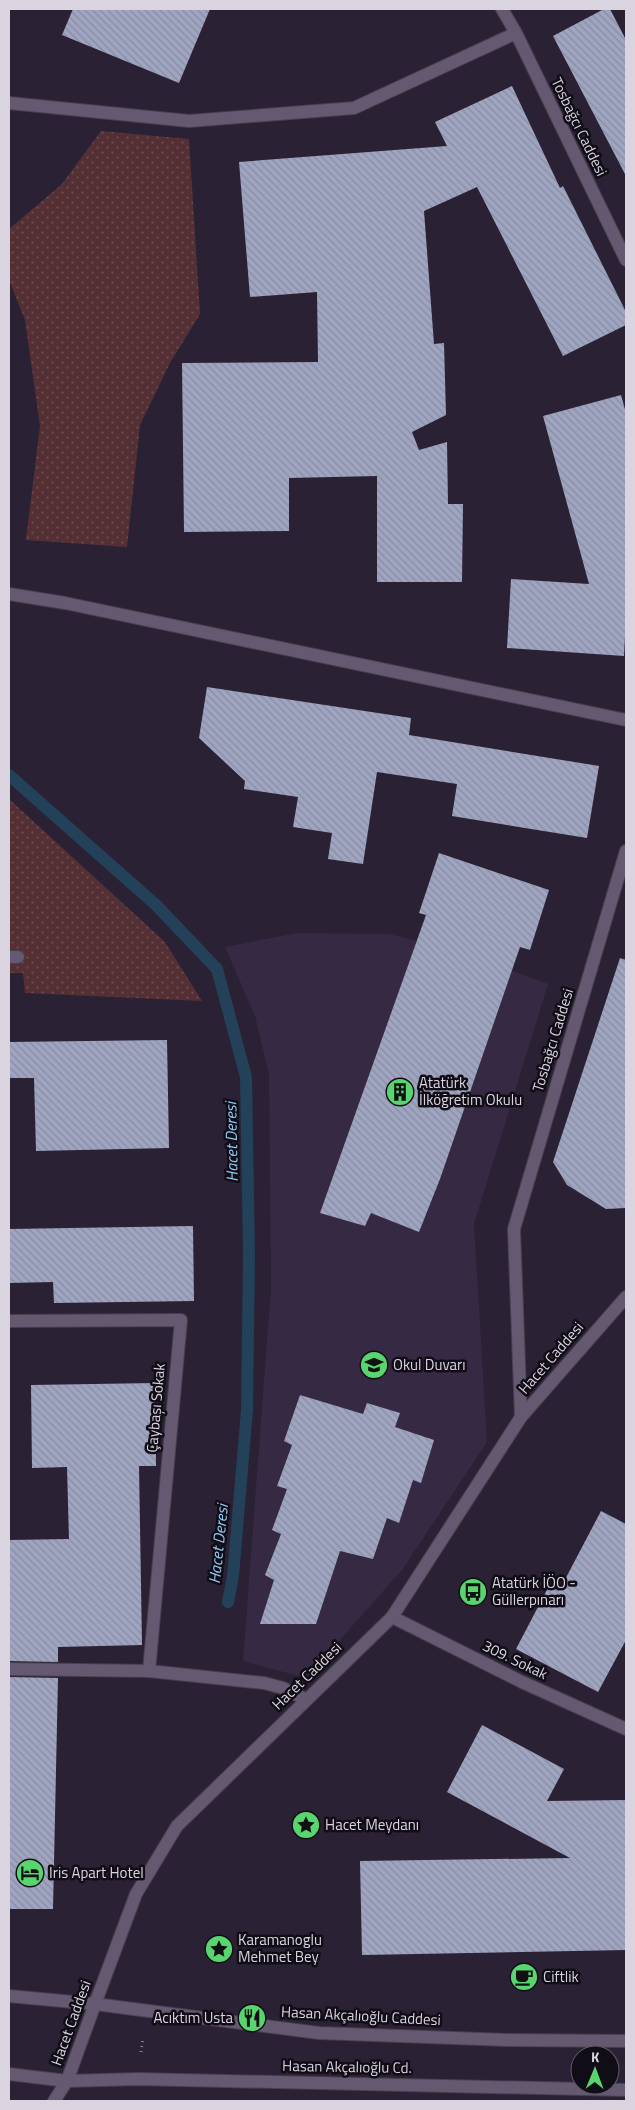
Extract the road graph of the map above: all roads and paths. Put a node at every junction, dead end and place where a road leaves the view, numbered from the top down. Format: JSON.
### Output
{"nodes":[{"id":1,"x":502,"y":9,"type":"edge"},
{"id":2,"x":516,"y":33,"type":"junction"},
{"id":3,"x":9,"y":103,"type":"edge"},
{"id":4,"x":626,"y":260,"type":"edge"},
{"id":5,"x":9,"y":594,"type":"edge"},
{"id":6,"x":626,"y":720,"type":"edge"},
{"id":7,"x":626,"y":851,"type":"edge"},
{"id":8,"x":626,"y":1297,"type":"edge"},
{"id":9,"x":9,"y":1321,"type":"edge"},
{"id":10,"x":521,"y":1417,"type":"junction"},
{"id":11,"x":392,"y":1617,"type":"junction"},
{"id":12,"x":9,"y":1669,"type":"edge"},
{"id":13,"x":148,"y":1671,"type":"junction"},
{"id":14,"x":305,"y":1699,"type":"junction"},
{"id":15,"x":626,"y":1729,"type":"edge"},
{"id":16,"x":9,"y":1996,"type":"edge"},
{"id":17,"x":94,"y":2004,"type":"junction"},
{"id":18,"x":143,"y":2035,"type":"dead end"},
{"id":19,"x":626,"y":2041,"type":"edge"},
{"id":20,"x":141,"y":2059,"type":"dead end"},
{"id":21,"x":9,"y":2074,"type":"edge"},
{"id":22,"x":67,"y":2081,"type":"junction"},
{"id":23,"x":626,"y":2090,"type":"edge"},
{"id":24,"x":54,"y":2101,"type":"edge"}],
"edges":[{"from":1,"to":2,"type":"street","name":"Tosbağcı Caddesi"},
{"from":2,"to":3,"type":"street"},
{"from":2,"to":4,"type":"street","name":"Tosbağcı Caddesi"},
{"from":5,"to":6,"type":"street"},
{"from":7,"to":10,"type":"street","name":"Tosbağcı Caddesi"},
{"from":8,"to":10,"type":"street","name":"Hacet Caddesi"},
{"from":9,"to":13,"type":"street","name":"Çaybaşı Sokak"},
{"from":10,"to":11,"type":"street","name":"Hacet Caddesi"},
{"from":11,"to":14,"type":"street","name":"Hacet Caddesi"},
{"from":11,"to":15,"type":"street","name":"309. Sokak"},
{"from":12,"to":13,"type":"street"},
{"from":13,"to":14,"type":"street"},
{"from":14,"to":17,"type":"street","name":"Hacet Caddesi"},
{"from":16,"to":17,"type":"street","name":"Hasan Akçalıoğlu Caddesi"},
{"from":17,"to":19,"type":"street","name":"Hasan Akçalıoğlu Caddesi"},
{"from":17,"to":22,"type":"street","name":"Hacet Caddesi"},
{"from":18,"to":20,"type":"path"},
{"from":21,"to":22,"type":"street","name":"Hasan Akçalıoğlu Cd."},
{"from":22,"to":23,"type":"street","name":"Hasan Akçalıoğlu Cd."},
{"from":22,"to":24,"type":"street","name":"Hacet Caddesi"}]}
